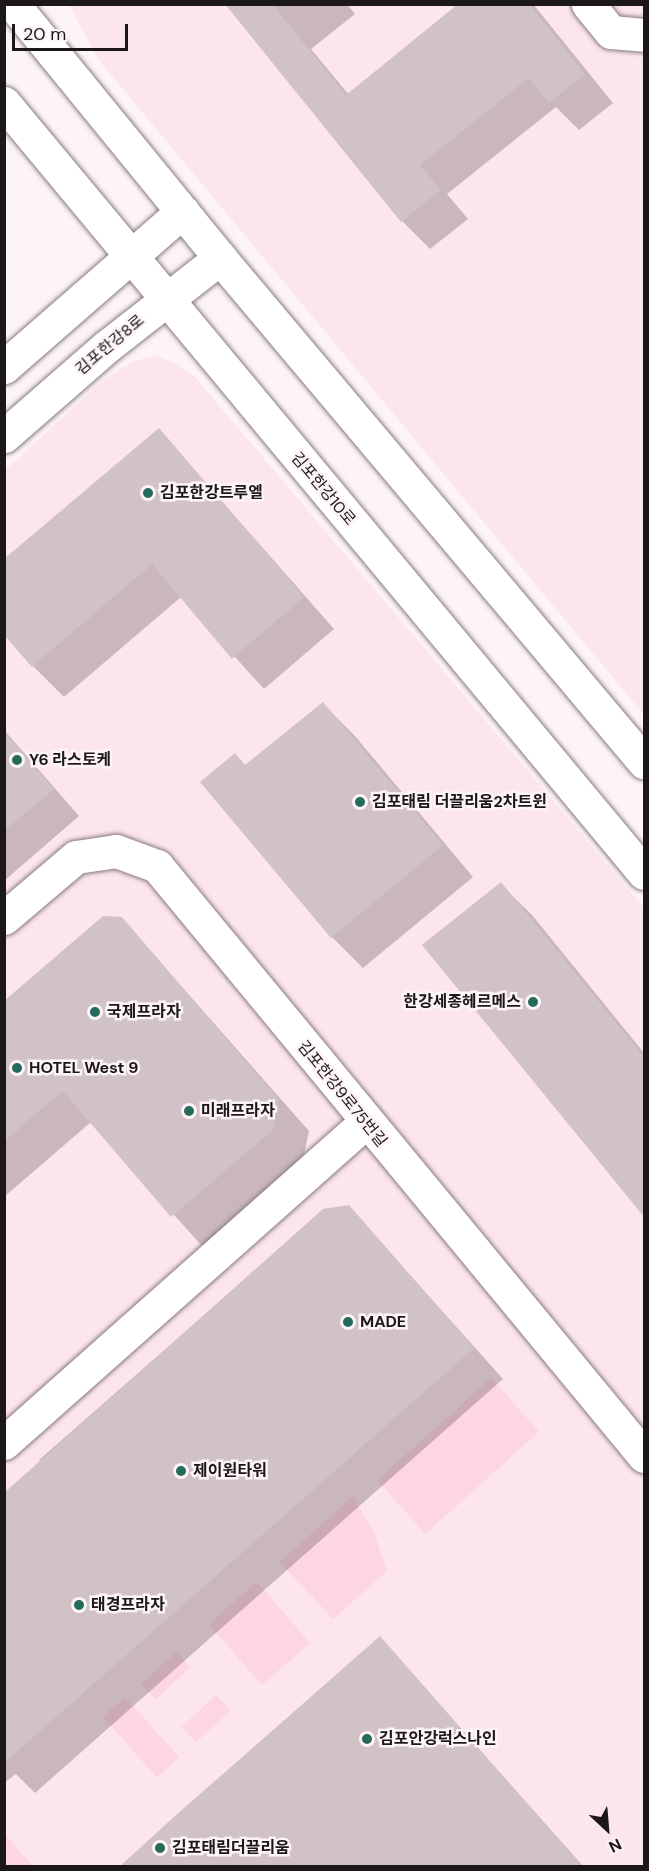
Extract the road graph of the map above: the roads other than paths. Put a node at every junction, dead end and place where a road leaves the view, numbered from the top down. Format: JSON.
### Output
{"nodes":[{"id":1,"x":13,"y":4,"type":"edge"},
{"id":2,"x":588,"y":4,"type":"edge"},
{"id":3,"x":645,"y":35,"type":"edge"},
{"id":4,"x":4,"y":103,"type":"edge"},
{"id":5,"x":183,"y":212,"type":"junction"},
{"id":6,"x":129,"y":255,"type":"junction"},
{"id":7,"x":220,"y":258,"type":"junction"},
{"id":8,"x":165,"y":299,"type":"junction"},
{"id":9,"x":4,"y":367,"type":"edge"},
{"id":10,"x":4,"y":436,"type":"edge"},
{"id":11,"x":645,"y":762,"type":"edge"},
{"id":12,"x":645,"y":873,"type":"edge"},
{"id":13,"x":4,"y":918,"type":"edge"},
{"id":14,"x":365,"y":1123,"type":"junction"},
{"id":15,"x":4,"y":1443,"type":"edge"},
{"id":16,"x":645,"y":1456,"type":"edge"}],
"edges":[{"from":1,"to":5,"type":"street"},
{"from":2,"to":3,"type":"street"},
{"from":4,"to":6,"type":"street","name":"김포한강10로"},
{"from":5,"to":6,"type":"street"},
{"from":5,"to":7,"type":"street"},
{"from":6,"to":8,"type":"street","name":"김포한강10로"},
{"from":6,"to":9,"type":"street"},
{"from":7,"to":8,"type":"street","name":"김포한강8로"},
{"from":7,"to":11,"type":"street"},
{"from":8,"to":10,"type":"street","name":"김포한강8로"},
{"from":8,"to":12,"type":"street","name":"김포한강10로"},
{"from":13,"to":14,"type":"street","name":"김포한강9로75번길"},
{"from":14,"to":15,"type":"street"},
{"from":14,"to":16,"type":"street","name":"김포한강9로75번길"}]}
